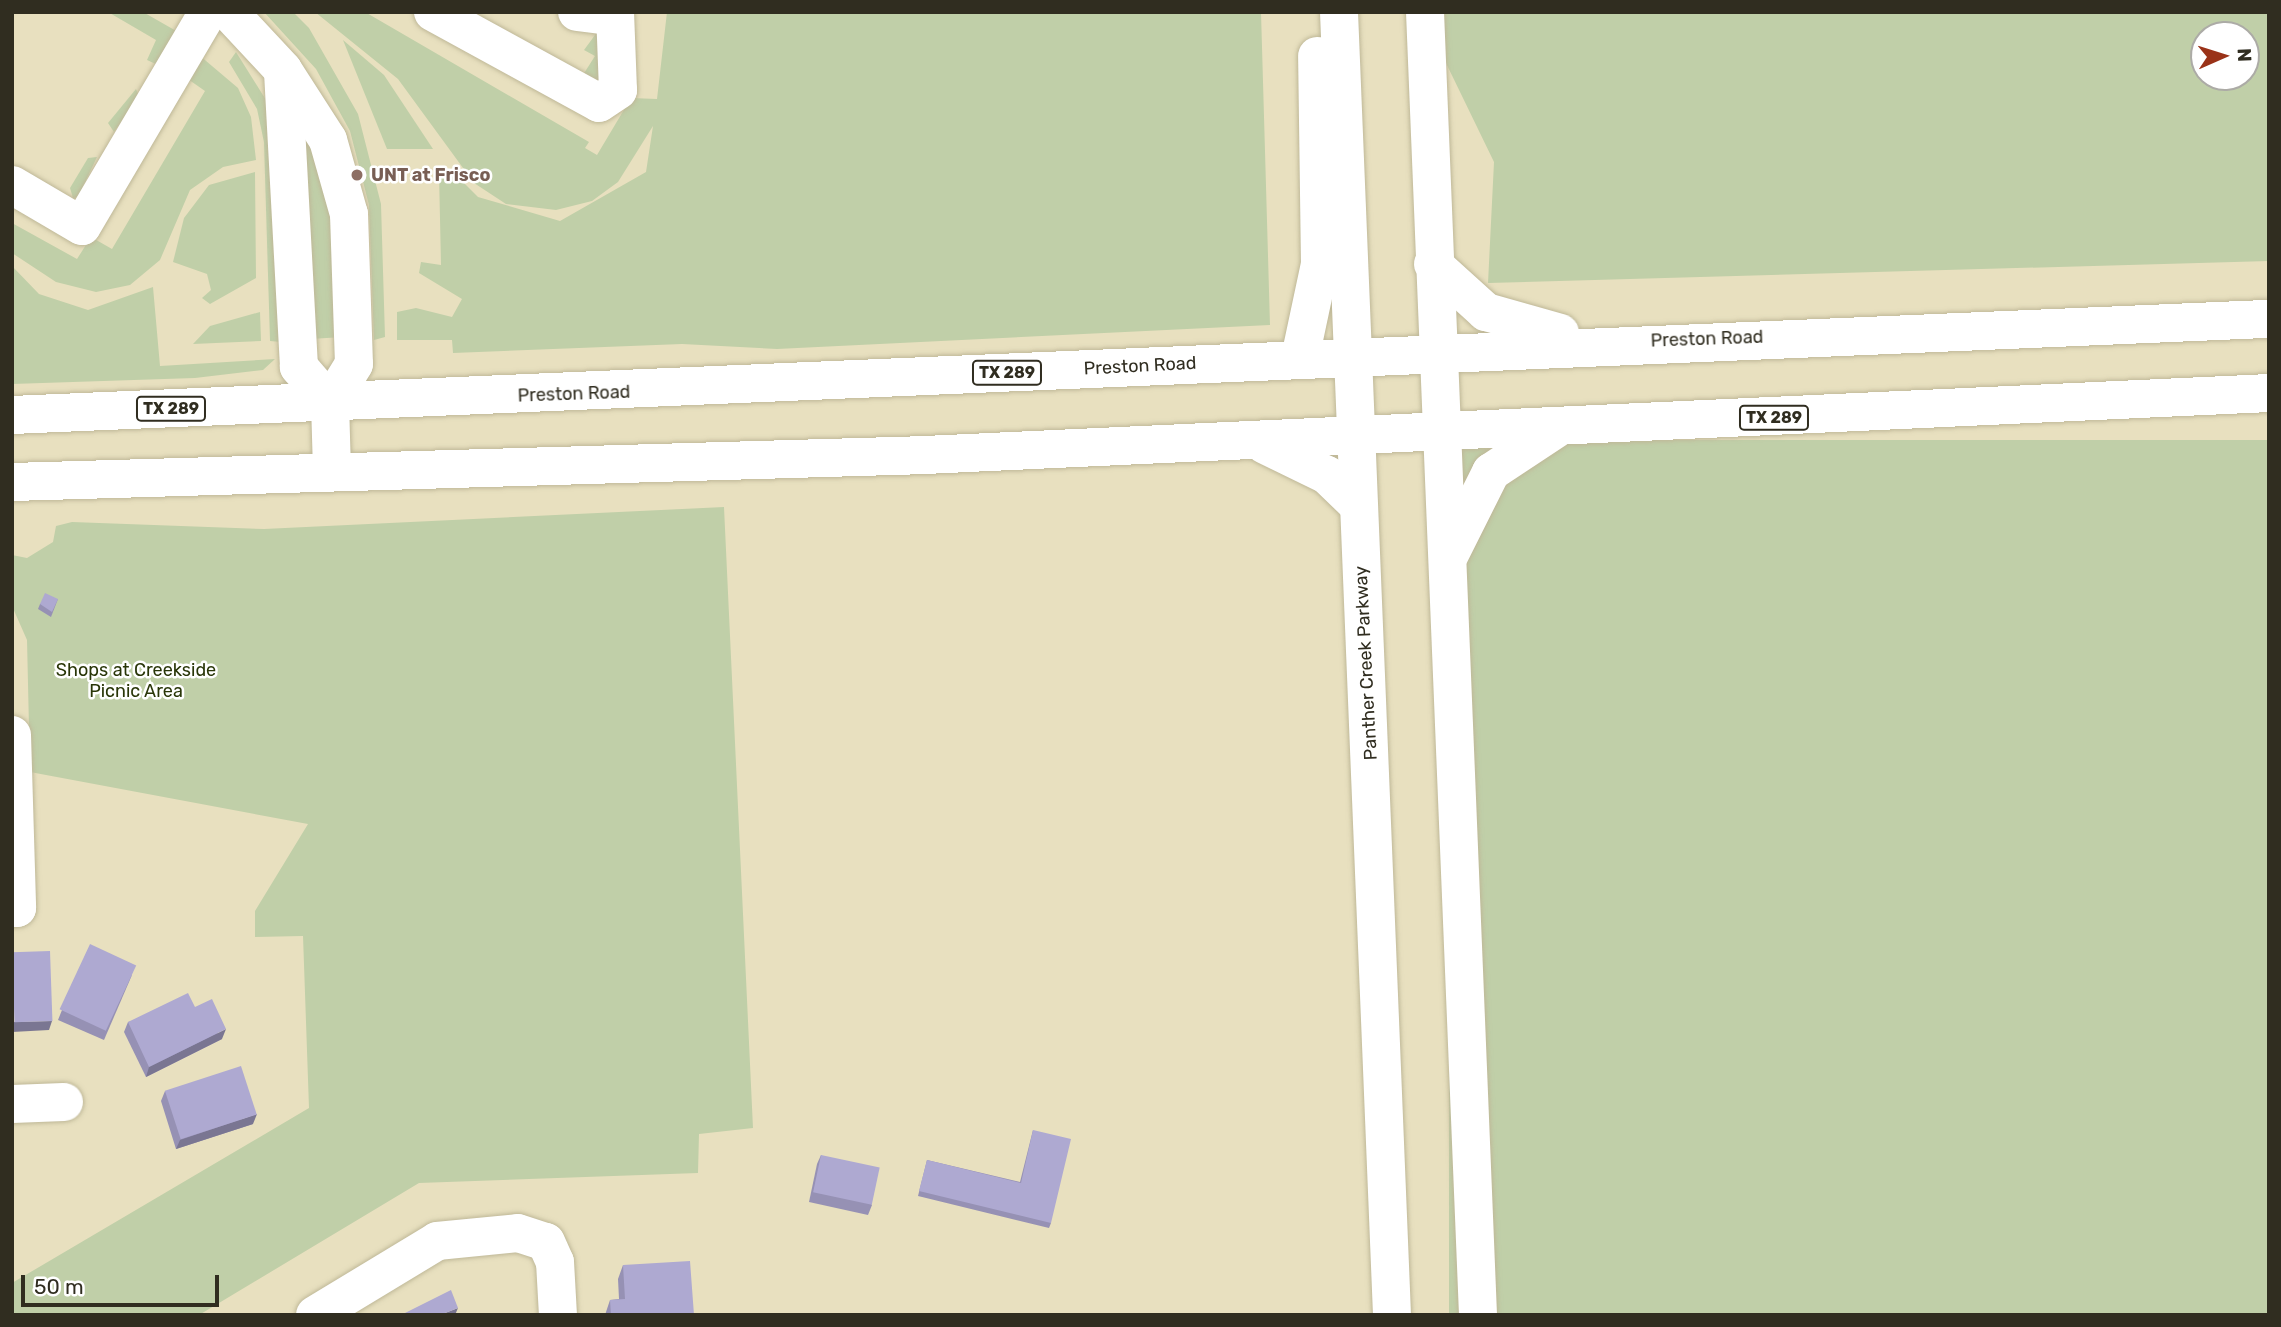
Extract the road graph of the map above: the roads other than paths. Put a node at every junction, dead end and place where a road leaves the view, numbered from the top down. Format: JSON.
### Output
{"nodes":[{"id":1,"x":208,"y":12,"type":"edge"},
{"id":2,"x":229,"y":12,"type":"edge"},
{"id":3,"x":433,"y":12,"type":"edge"},
{"id":4,"x":577,"y":12,"type":"edge"},
{"id":5,"x":1319,"y":12,"type":"edge"},
{"id":6,"x":1339,"y":12,"type":"edge"},
{"id":7,"x":1425,"y":12,"type":"edge"},
{"id":8,"x":615,"y":15,"type":"edge"},
{"id":9,"x":284,"y":70,"type":"junction"},
{"id":10,"x":12,"y":185,"type":"edge"},
{"id":11,"x":1433,"y":264,"type":"junction"},
{"id":12,"x":2269,"y":319,"type":"edge"},
{"id":13,"x":1606,"y":344,"type":"junction"},
{"id":14,"x":1437,"y":351,"type":"junction"},
{"id":15,"x":1350,"y":355,"type":"junction"},
{"id":16,"x":1300,"y":358,"type":"junction"},
{"id":17,"x":2269,"y":393,"type":"edge"},
{"id":18,"x":330,"y":403,"type":"junction"},
{"id":19,"x":12,"y":415,"type":"edge"},
{"id":20,"x":1558,"y":428,"type":"junction"},
{"id":21,"x":1440,"y":433,"type":"junction"},
{"id":22,"x":1355,"y":437,"type":"junction"},
{"id":23,"x":1256,"y":441,"type":"junction"},
{"id":24,"x":332,"y":470,"type":"junction"},
{"id":25,"x":12,"y":482,"type":"edge"},
{"id":26,"x":1358,"y":505,"type":"junction"},
{"id":27,"x":1444,"y":569,"type":"junction"},
{"id":28,"x":12,"y":735,"type":"edge"},
{"id":29,"x":12,"y":908,"type":"edge"},
{"id":30,"x":64,"y":1102,"type":"dead end"},
{"id":31,"x":12,"y":1104,"type":"edge"},
{"id":32,"x":315,"y":1315,"type":"edge"},
{"id":33,"x":558,"y":1315,"type":"edge"},
{"id":34,"x":1392,"y":1315,"type":"edge"},
{"id":35,"x":1478,"y":1315,"type":"edge"}],
"edges":[{"from":1,"to":10,"type":"main road"},
{"from":2,"to":9,"type":"main road"},
{"from":3,"to":8,"type":"main road"},
{"from":4,"to":8,"type":"main road"},
{"from":5,"to":16,"type":"main road"},
{"from":6,"to":15,"type":"main road","name":"Panther Creek Parkway"},
{"from":7,"to":11,"type":"main road"},
{"from":9,"to":18,"type":"main road"},
{"from":9,"to":18,"type":"main road"},
{"from":11,"to":13,"type":"main road"},
{"from":11,"to":14,"type":"main road"},
{"from":12,"to":13,"type":"main road","name":"Preston Road","number":"TX 289"},
{"from":13,"to":14,"type":"main road","name":"Preston Road","number":"TX 289"},
{"from":14,"to":15,"type":"main road","name":"Preston Road","number":"TX 289"},
{"from":14,"to":21,"type":"main road"},
{"from":15,"to":16,"type":"main road","name":"Preston Road","number":"TX 289"},
{"from":15,"to":22,"type":"main road","name":"Panther Creek Parkway"},
{"from":16,"to":18,"type":"main road","name":"Preston Road","number":"TX 289"},
{"from":17,"to":20,"type":"main road","number":"TX 289"},
{"from":18,"to":19,"type":"main road","name":"Preston Road","number":"TX 289"},
{"from":18,"to":24,"type":"main road"},
{"from":20,"to":21,"type":"main road","number":"TX 289"},
{"from":20,"to":27,"type":"main road"},
{"from":21,"to":22,"type":"main road","number":"TX 289"},
{"from":21,"to":27,"type":"main road"},
{"from":22,"to":23,"type":"main road","number":"TX 289"},
{"from":22,"to":26,"type":"main road","name":"Panther Creek Parkway"},
{"from":23,"to":24,"type":"main road","number":"TX 289"},
{"from":23,"to":26,"type":"main road"},
{"from":24,"to":25,"type":"main road","number":"TX 289"},
{"from":26,"to":34,"type":"main road","name":"Panther Creek Parkway"},
{"from":27,"to":35,"type":"main road"},
{"from":28,"to":29,"type":"main road"},
{"from":30,"to":31,"type":"main road"},
{"from":32,"to":33,"type":"main road"}]}
